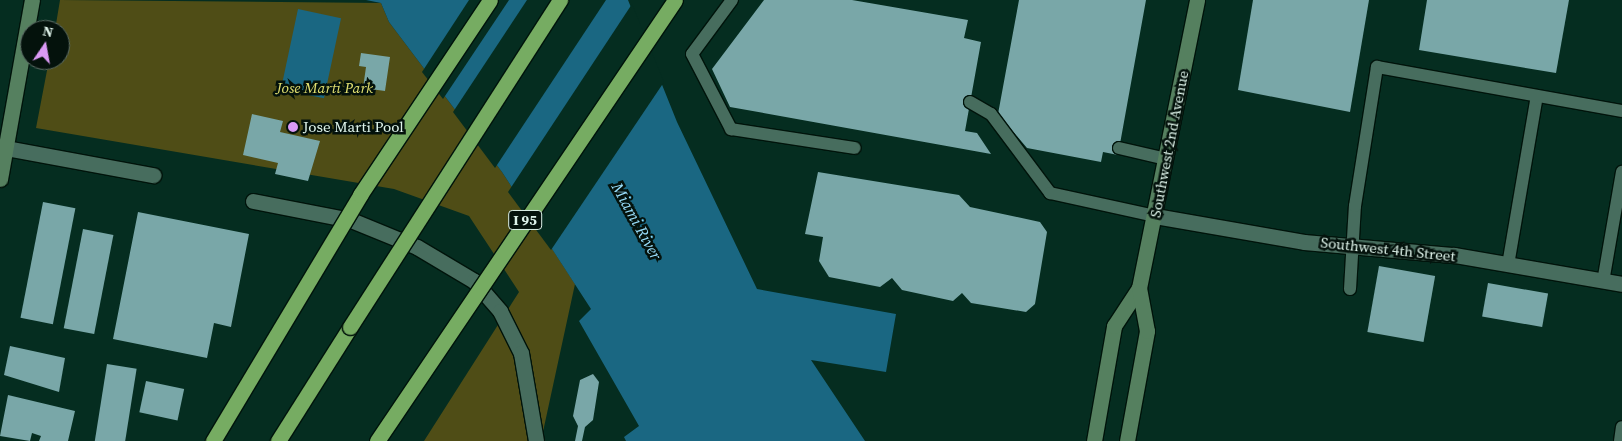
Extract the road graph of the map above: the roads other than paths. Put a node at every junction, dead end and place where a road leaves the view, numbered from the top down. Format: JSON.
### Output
{"nodes":[{"id":1,"x":32,"y":0,"type":"edge"},
{"id":2,"x":490,"y":0,"type":"edge"},
{"id":3,"x":560,"y":0,"type":"edge"},
{"id":4,"x":675,"y":0,"type":"edge"},
{"id":5,"x":732,"y":0,"type":"edge"},
{"id":6,"x":1197,"y":0,"type":"edge"},
{"id":7,"x":1537,"y":96,"type":"junction"},
{"id":8,"x":970,"y":102,"type":"dead end"},
{"id":9,"x":1622,"y":111,"type":"edge"},
{"id":10,"x":3,"y":148,"type":"edge"},
{"id":11,"x":856,"y":148,"type":"dead end"},
{"id":12,"x":1119,"y":148,"type":"dead end"},
{"id":13,"x":1166,"y":160,"type":"junction"},
{"id":14,"x":1622,"y":172,"type":"edge"},
{"id":15,"x":153,"y":175,"type":"dead end"},
{"id":16,"x":0,"y":179,"type":"edge"},
{"id":17,"x":253,"y":201,"type":"dead end"},
{"id":18,"x":1154,"y":216,"type":"junction"},
{"id":19,"x":1353,"y":244,"type":"junction"},
{"id":20,"x":1508,"y":265,"type":"junction"},
{"id":21,"x":1603,"y":282,"type":"junction"},
{"id":22,"x":1622,"y":284,"type":"edge"},
{"id":23,"x":1139,"y":288,"type":"junction"},
{"id":24,"x":1350,"y":290,"type":"dead end"},
{"id":25,"x":1622,"y":427,"type":"edge"},
{"id":26,"x":213,"y":441,"type":"edge"},
{"id":27,"x":278,"y":441,"type":"edge"},
{"id":28,"x":376,"y":441,"type":"edge"},
{"id":29,"x":536,"y":441,"type":"edge"},
{"id":30,"x":1094,"y":441,"type":"edge"},
{"id":31,"x":1127,"y":441,"type":"edge"},
{"id":32,"x":1620,"y":441,"type":"edge"}],
"edges":[{"from":1,"to":10,"type":"street"},
{"from":2,"to":26,"type":"highway","bridge":true},
{"from":3,"to":27,"type":"highway","bridge":true},
{"from":4,"to":28,"type":"highway","number":"I 95","bridge":true},
{"from":5,"to":11,"type":"lane"},
{"from":6,"to":13,"type":"street","name":"Southwest 2nd Avenue"},
{"from":7,"to":9,"type":"lane"},
{"from":7,"to":19,"type":"lane"},
{"from":7,"to":20,"type":"lane"},
{"from":8,"to":18,"type":"lane"},
{"from":10,"to":15,"type":"street"},
{"from":10,"to":16,"type":"street"},
{"from":12,"to":13,"type":"lane"},
{"from":13,"to":18,"type":"street","name":"Southwest 2nd Avenue"},
{"from":14,"to":21,"type":"lane"},
{"from":17,"to":29,"type":"street"},
{"from":18,"to":19,"type":"street","name":"Southwest 4th Street"},
{"from":18,"to":23,"type":"street","name":"Southwest 2nd Avenue"},
{"from":19,"to":20,"type":"street","name":"Southwest 4th Street"},
{"from":19,"to":24,"type":"lane"},
{"from":20,"to":21,"type":"street","name":"Southwest 4th Street"},
{"from":21,"to":22,"type":"street","name":"Southwest 4th Street"},
{"from":23,"to":30,"type":"street","name":"Southwest 2nd Avenue"},
{"from":23,"to":31,"type":"street","name":"Southwest 2nd Avenue"},
{"from":25,"to":32,"type":"lane"}]}
